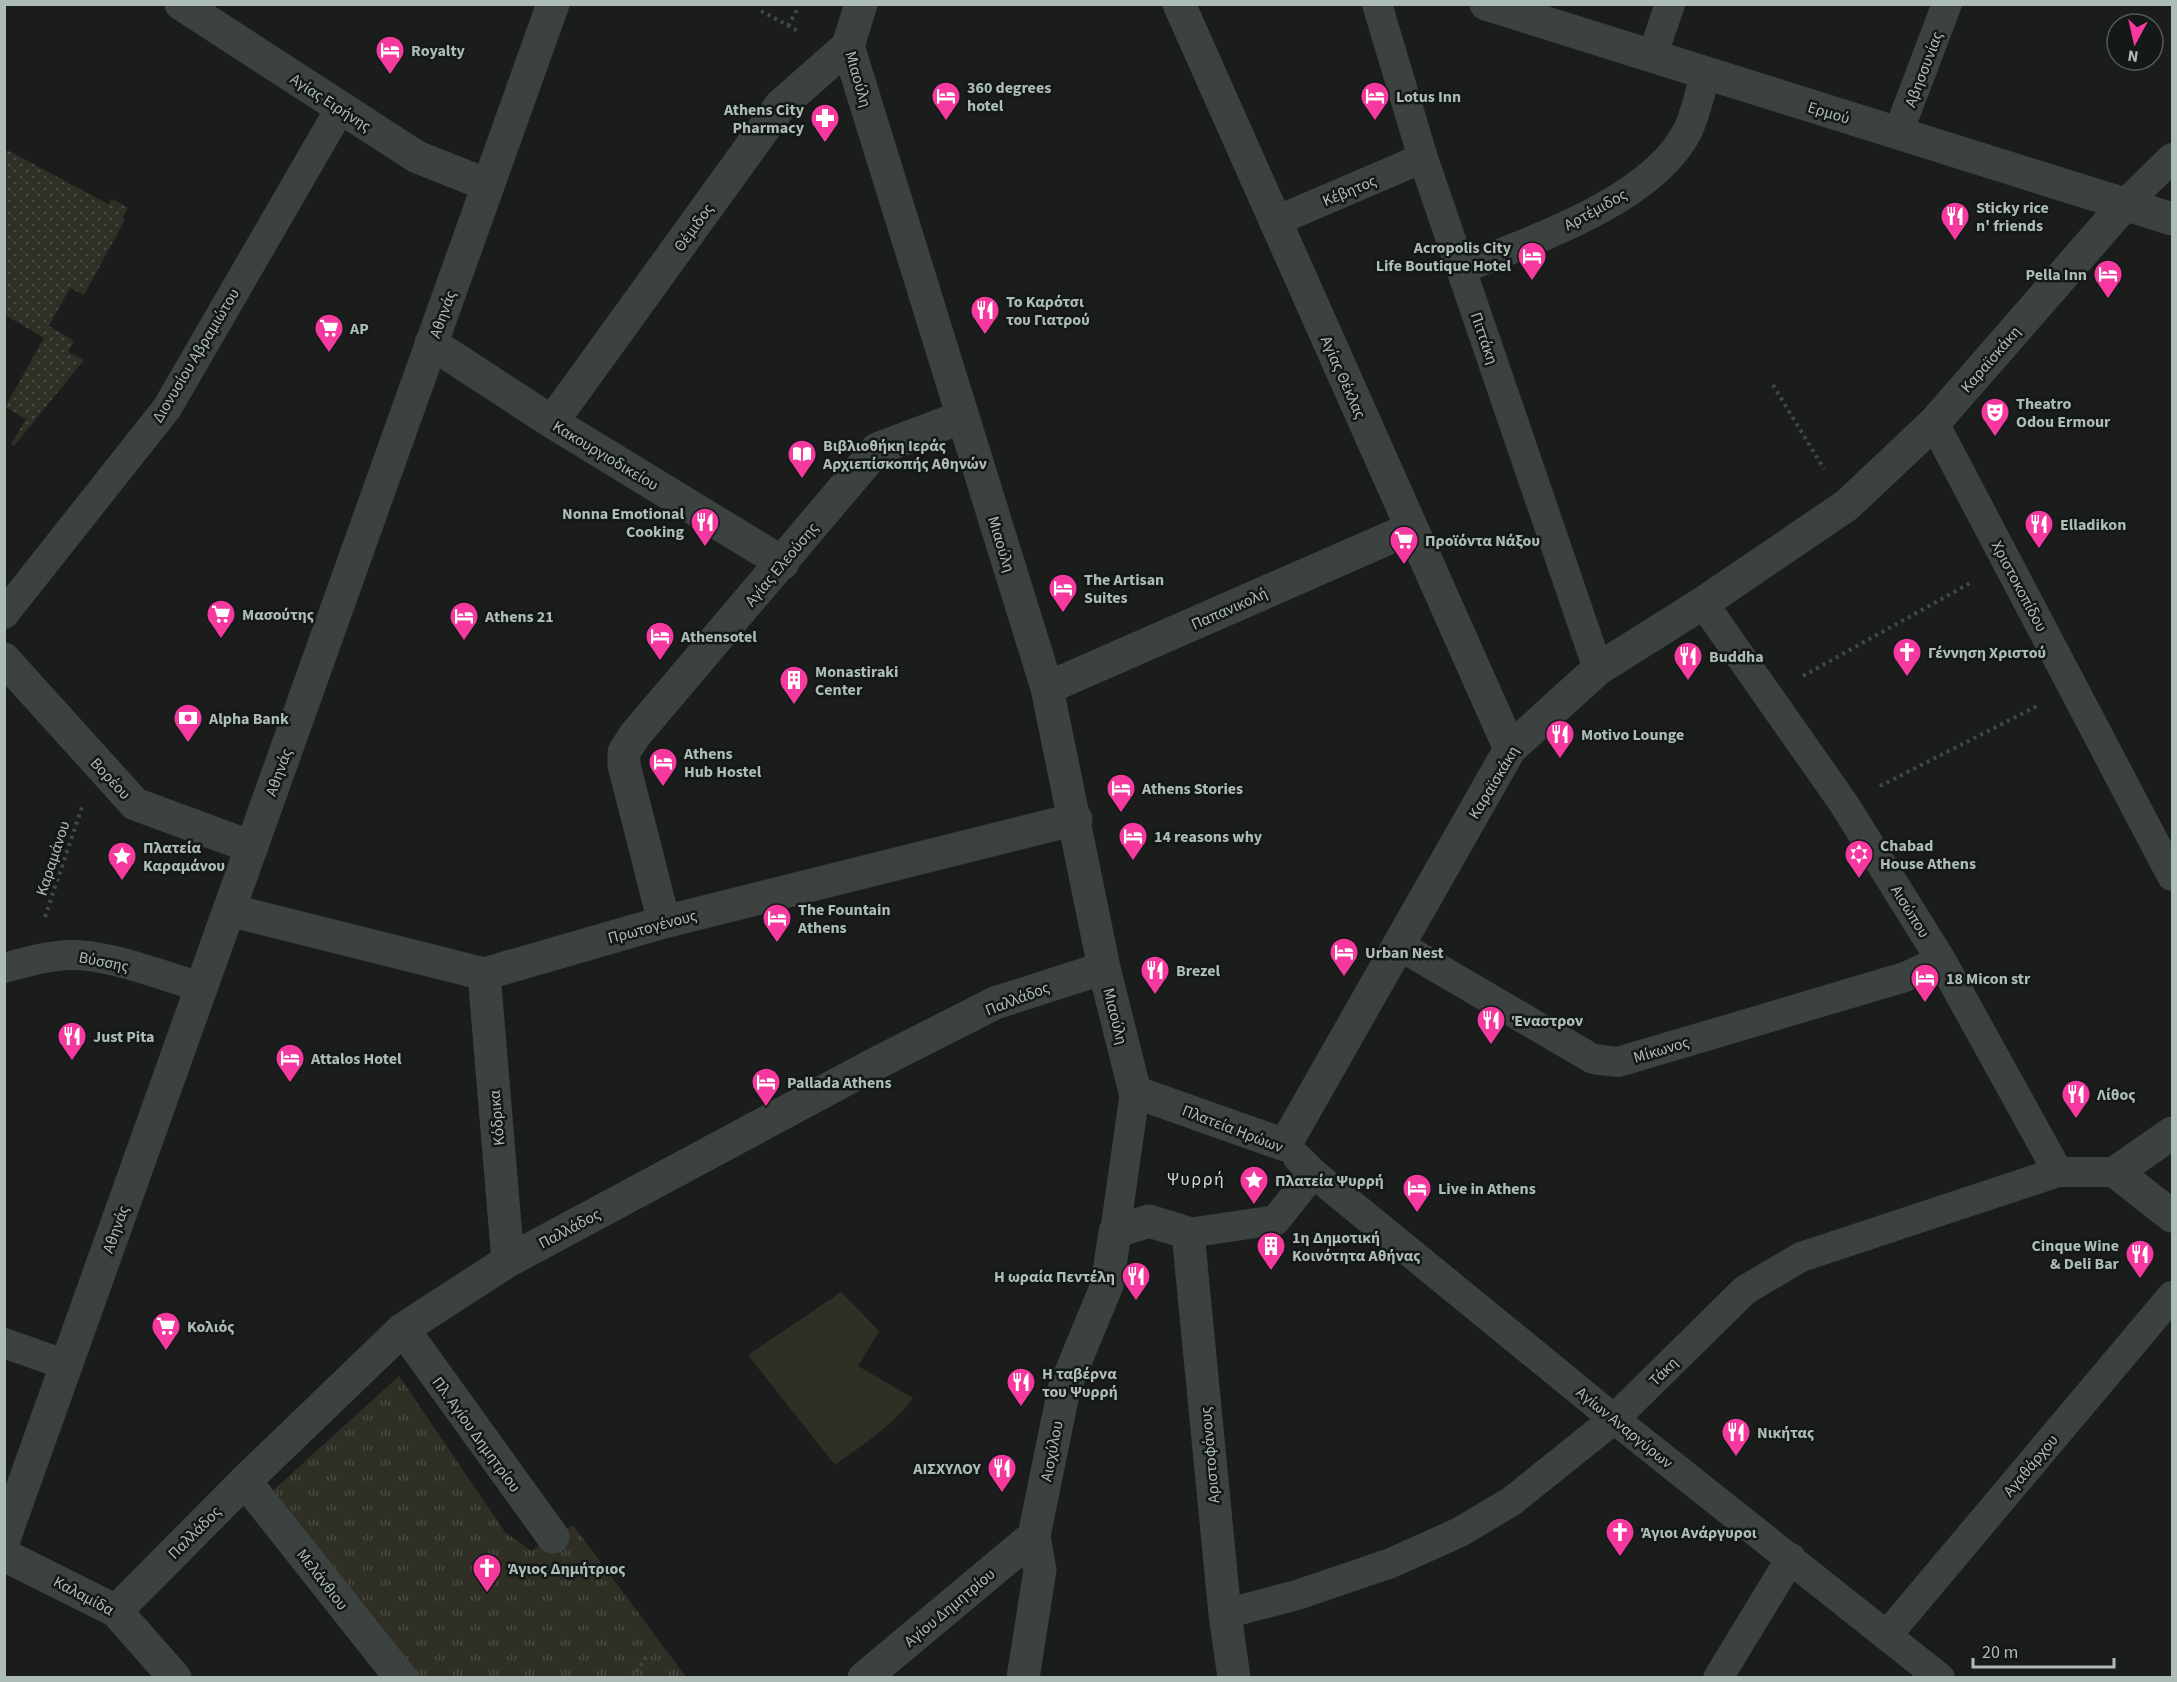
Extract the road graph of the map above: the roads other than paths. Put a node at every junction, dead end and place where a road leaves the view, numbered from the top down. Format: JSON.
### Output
{"nodes":[{"id":1,"x":181,"y":4,"type":"edge"},
{"id":2,"x":553,"y":4,"type":"edge"},
{"id":3,"x":861,"y":4,"type":"edge"},
{"id":4,"x":1179,"y":4,"type":"edge"},
{"id":5,"x":1377,"y":4,"type":"edge"},
{"id":6,"x":1486,"y":4,"type":"edge"},
{"id":7,"x":1670,"y":4,"type":"edge"},
{"id":8,"x":1947,"y":4,"type":"edge"},
{"id":9,"x":848,"y":46,"type":"junction"},
{"id":10,"x":1652,"y":57,"type":"junction"},
{"id":11,"x":1706,"y":73,"type":"junction"},
{"id":12,"x":340,"y":109,"type":"junction"},
{"id":13,"x":1898,"y":133,"type":"junction"},
{"id":14,"x":1424,"y":158,"type":"junction"},
{"id":15,"x":2172,"y":158,"type":"edge"},
{"id":16,"x":488,"y":185,"type":"junction"},
{"id":17,"x":2125,"y":204,"type":"junction"},
{"id":18,"x":2172,"y":219,"type":"edge"},
{"id":19,"x":1276,"y":221,"type":"junction"},
{"id":20,"x":1461,"y":269,"type":"junction"},
{"id":21,"x":431,"y":342,"type":"junction"},
{"id":22,"x":962,"y":417,"type":"junction"},
{"id":23,"x":552,"y":422,"type":"junction"},
{"id":24,"x":1934,"y":423,"type":"junction"},
{"id":25,"x":1412,"y":528,"type":"junction"},
{"id":26,"x":783,"y":563,"type":"junction"},
{"id":27,"x":1703,"y":603,"type":"junction"},
{"id":28,"x":4,"y":614,"type":"edge"},
{"id":29,"x":4,"y":659,"type":"edge"},
{"id":30,"x":1598,"y":669,"type":"junction"},
{"id":31,"x":1047,"y":688,"type":"junction"},
{"id":32,"x":1510,"y":749,"type":"junction"},
{"id":33,"x":1076,"y":819,"type":"junction"},
{"id":34,"x":2165,"y":845,"type":"edge"},
{"id":35,"x":252,"y":847,"type":"junction"},
{"id":36,"x":2172,"y":876,"type":"edge"},
{"id":37,"x":229,"y":910,"type":"junction"},
{"id":38,"x":664,"y":922,"type":"junction"},
{"id":39,"x":1400,"y":946,"type":"junction"},
{"id":40,"x":1941,"y":960,"type":"junction"},
{"id":41,"x":18,"y":964,"type":"edge"},
{"id":42,"x":1104,"y":968,"type":"junction"},
{"id":43,"x":484,"y":974,"type":"junction"},
{"id":44,"x":201,"y":987,"type":"junction"},
{"id":45,"x":1135,"y":1092,"type":"junction"},
{"id":46,"x":2172,"y":1133,"type":"edge"},
{"id":47,"x":1285,"y":1145,"type":"junction"},
{"id":48,"x":2058,"y":1172,"type":"junction"},
{"id":49,"x":2116,"y":1172,"type":"junction"},
{"id":50,"x":1313,"y":1173,"type":"junction"},
{"id":51,"x":2172,"y":1216,"type":"edge"},
{"id":52,"x":1115,"y":1232,"type":"junction"},
{"id":53,"x":1188,"y":1233,"type":"junction"},
{"id":54,"x":508,"y":1261,"type":"junction"},
{"id":55,"x":2172,"y":1296,"type":"edge"},
{"id":56,"x":403,"y":1329,"type":"junction"},
{"id":57,"x":4,"y":1343,"type":"edge"},
{"id":58,"x":66,"y":1365,"type":"junction"},
{"id":59,"x":1614,"y":1419,"type":"junction"},
{"id":60,"x":245,"y":1481,"type":"junction"},
{"id":61,"x":1034,"y":1536,"type":"junction"},
{"id":62,"x":553,"y":1537,"type":"dead end"},
{"id":63,"x":4,"y":1539,"type":"edge"},
{"id":64,"x":4,"y":1555,"type":"edge"},
{"id":65,"x":1791,"y":1558,"type":"junction"},
{"id":66,"x":116,"y":1611,"type":"junction"},
{"id":67,"x":1225,"y":1614,"type":"junction"},
{"id":68,"x":1888,"y":1634,"type":"junction"},
{"id":69,"x":175,"y":1677,"type":"edge"},
{"id":70,"x":401,"y":1677,"type":"edge"},
{"id":71,"x":864,"y":1677,"type":"edge"},
{"id":72,"x":1023,"y":1677,"type":"edge"},
{"id":73,"x":1234,"y":1677,"type":"edge"},
{"id":74,"x":1718,"y":1677,"type":"edge"},
{"id":75,"x":1940,"y":1677,"type":"edge"}],
"edges":[{"from":1,"to":12,"type":"street","name":"Αγίας Ειρήνης"},
{"from":2,"to":16,"type":"street","name":"Αθηνάς"},
{"from":3,"to":9,"type":"street","name":"Μιαούλη"},
{"from":4,"to":19,"type":"street","name":"Αγίας Θέκλας"},
{"from":5,"to":14,"type":"street","name":"Πιττάκη"},
{"from":6,"to":10,"type":"street","name":"Ερμού"},
{"from":7,"to":10,"type":"street"},
{"from":8,"to":13,"type":"street","name":"Αβησσυνίας"},
{"from":9,"to":22,"type":"street","name":"Μιαούλη"},
{"from":9,"to":23,"type":"street","name":"Θέμιδος"},
{"from":10,"to":11,"type":"street","name":"Ερμού"},
{"from":11,"to":13,"type":"street","name":"Ερμού"},
{"from":11,"to":20,"type":"street","name":"Αρτέμιδος"},
{"from":12,"to":16,"type":"street","name":"Αγίας Ειρήνης"},
{"from":12,"to":28,"type":"street","name":"Διονυσίου Αβραμιώτου"},
{"from":13,"to":17,"type":"street","name":"Ερμού"},
{"from":14,"to":19,"type":"street","name":"Κέβητος"},
{"from":14,"to":20,"type":"street","name":"Πιττάκη"},
{"from":15,"to":17,"type":"street"},
{"from":16,"to":21,"type":"street","name":"Αθηνάς"},
{"from":17,"to":18,"type":"street","name":"Ερμού"},
{"from":17,"to":24,"type":"street","name":"Καραϊσκάκη"},
{"from":19,"to":25,"type":"street","name":"Αγίας Θέκλας"},
{"from":20,"to":30,"type":"street","name":"Πιττάκη"},
{"from":21,"to":23,"type":"street","name":"Κακουργιοδικείου"},
{"from":21,"to":35,"type":"street","name":"Αθηνάς"},
{"from":22,"to":26,"type":"street","name":"Αγίας Ελεούσης"},
{"from":22,"to":31,"type":"street","name":"Μιαούλη"},
{"from":23,"to":26,"type":"street","name":"Κακουργιοδικείου"},
{"from":24,"to":27,"type":"street","name":"Καραϊσκάκη"},
{"from":24,"to":34,"type":"street","name":"Χριστοκοπίδου"},
{"from":25,"to":31,"type":"street","name":"Παπανικολή"},
{"from":25,"to":32,"type":"street","name":"Αγίας Θέκλας"},
{"from":26,"to":38,"type":"street","name":"Αγίας Ελεούσης"},
{"from":27,"to":30,"type":"street","name":"Καραϊσκάκη"},
{"from":27,"to":40,"type":"street","name":"Αισώπου"},
{"from":29,"to":35,"type":"street","name":"Βορέου"},
{"from":30,"to":32,"type":"street","name":"Καραϊσκάκη"},
{"from":31,"to":33,"type":"street","name":"Μιαούλη"},
{"from":32,"to":39,"type":"street","name":"Καραϊσκάκη"},
{"from":33,"to":38,"type":"street","name":"Πρωτογένους"},
{"from":33,"to":42,"type":"street","name":"Μιαούλη"},
{"from":34,"to":36,"type":"street","name":"Χριστοκοπίδου"},
{"from":35,"to":37,"type":"street","name":"Αθηνάς"},
{"from":37,"to":43,"type":"street"},
{"from":37,"to":44,"type":"street","name":"Αθηνάς"},
{"from":38,"to":43,"type":"street","name":"Πρωτογένους"},
{"from":39,"to":40,"type":"street","name":"Μίκωνος"},
{"from":39,"to":47,"type":"street","name":"Καραϊσκάκη"},
{"from":40,"to":48,"type":"street","name":"Αισώπου"},
{"from":41,"to":44,"type":"street","name":"Βύσσης"},
{"from":42,"to":45,"type":"street","name":"Μιαούλη"},
{"from":42,"to":54,"type":"street","name":"Παλλάδος"},
{"from":43,"to":54,"type":"street","name":"Κόδρικα"},
{"from":44,"to":58,"type":"street","name":"Αθηνάς"},
{"from":45,"to":47,"type":"street","name":"Πλατεία Ηρώων"},
{"from":45,"to":52,"type":"street"},
{"from":46,"to":49,"type":"street"},
{"from":47,"to":50,"type":"street","name":"Πλατεία Ηρώων"},
{"from":48,"to":49,"type":"street","name":"Τάκη"},
{"from":48,"to":59,"type":"street","name":"Τάκη"},
{"from":49,"to":51,"type":"street"},
{"from":50,"to":53,"type":"street"},
{"from":50,"to":59,"type":"street","name":"Αγίων Αναργύρων"},
{"from":52,"to":53,"type":"street"},
{"from":52,"to":61,"type":"street","name":"Αισχύλου"},
{"from":53,"to":67,"type":"street","name":"Αριστοφάνους"},
{"from":54,"to":56,"type":"street","name":"Παλλάδος"},
{"from":55,"to":68,"type":"street","name":"Αγαθάρχου"},
{"from":56,"to":60,"type":"street","name":"Παλλάδος"},
{"from":56,"to":62,"type":"street","name":"Πλ. Αγίου Δημητρίου"},
{"from":57,"to":58,"type":"street"},
{"from":58,"to":63,"type":"street","name":"Αθηνάς"},
{"from":59,"to":65,"type":"street","name":"Αγίων Αναργύρων"},
{"from":59,"to":67,"type":"street","name":"Τάκη"},
{"from":60,"to":66,"type":"street","name":"Παλλάδος"},
{"from":60,"to":70,"type":"street","name":"Μελάνθιου"},
{"from":61,"to":71,"type":"street","name":"Αγίου Δημητρίου"},
{"from":61,"to":72,"type":"street","name":"Αισχύλου"},
{"from":64,"to":66,"type":"street","name":"Καλαμίδα"},
{"from":65,"to":68,"type":"street","name":"Αγίων Αναργύρων"},
{"from":65,"to":74,"type":"street"},
{"from":66,"to":69,"type":"street","name":"Καλαμίδα"},
{"from":67,"to":73,"type":"street","name":"Αριστοφάνους"},
{"from":68,"to":75,"type":"street","name":"Αγίων Αναργύρων"}]}
